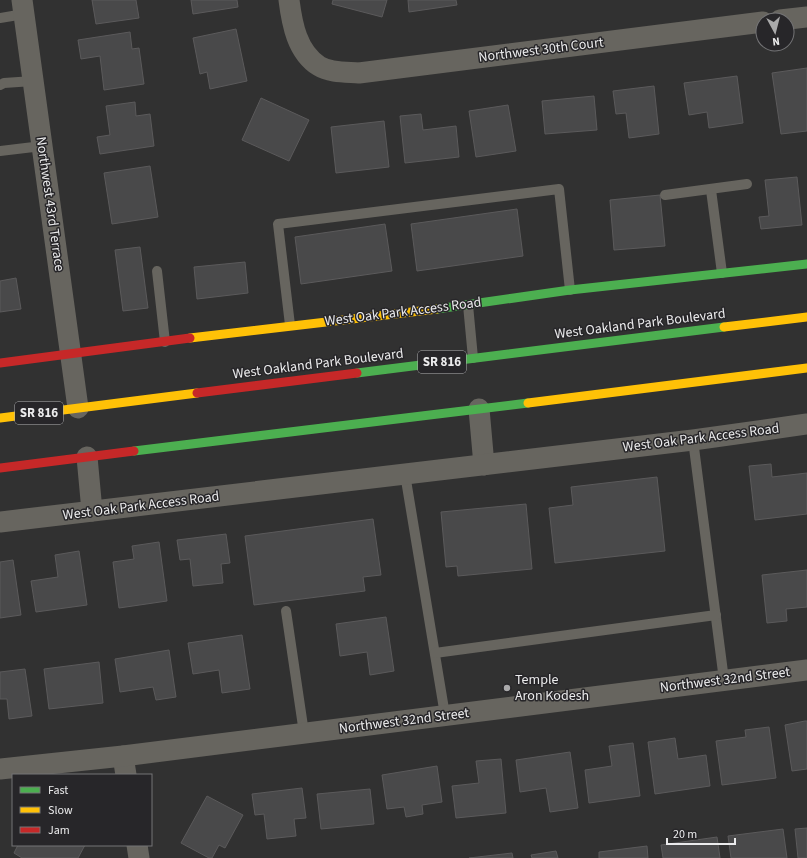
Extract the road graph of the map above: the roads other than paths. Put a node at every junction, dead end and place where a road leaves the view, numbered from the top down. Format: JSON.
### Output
{"nodes":[{"id":1,"x":288,"y":0,"type":"edge"},
{"id":2,"x":805,"y":0,"type":"edge"},
{"id":3,"x":23,"y":7,"type":"edge"},
{"id":4,"x":807,"y":16,"type":"edge"},
{"id":5,"x":0,"y":18,"type":"edge"},
{"id":6,"x":795,"y":18,"type":"edge"},
{"id":7,"x":755,"y":23,"type":"edge"},
{"id":8,"x":33,"y":81,"type":"junction"},
{"id":9,"x":0,"y":85,"type":"edge"},
{"id":10,"x":42,"y":146,"type":"junction"},
{"id":11,"x":0,"y":151,"type":"edge"},
{"id":12,"x":747,"y":184,"type":"dead end"},
{"id":13,"x":711,"y":190,"type":"junction"},
{"id":14,"x":665,"y":195,"type":"dead end"},
{"id":15,"x":807,"y":264,"type":"edge"},
{"id":16,"x":157,"y":271,"type":"dead end"},
{"id":17,"x":722,"y":274,"type":"junction"},
{"id":18,"x":570,"y":290,"type":"junction"},
{"id":19,"x":468,"y":306,"type":"junction"},
{"id":20,"x":807,"y":317,"type":"edge"},
{"id":21,"x":290,"y":325,"type":"junction"},
{"id":22,"x":165,"y":342,"type":"junction"},
{"id":23,"x":71,"y":354,"type":"junction"},
{"id":24,"x":474,"y":358,"type":"junction"},
{"id":25,"x":0,"y":363,"type":"edge"},
{"id":26,"x":807,"y":368,"type":"edge"},
{"id":27,"x":78,"y":408,"type":"junction"},
{"id":28,"x":479,"y":409,"type":"junction"},
{"id":29,"x":0,"y":418,"type":"edge"},
{"id":30,"x":807,"y":424,"type":"edge"},
{"id":31,"x":693,"y":440,"type":"junction"},
{"id":32,"x":87,"y":457,"type":"junction"},
{"id":33,"x":484,"y":465,"type":"junction"},
{"id":34,"x":0,"y":468,"type":"edge"},
{"id":35,"x":405,"y":474,"type":"junction"},
{"id":36,"x":92,"y":512,"type":"junction"},
{"id":37,"x":0,"y":522,"type":"edge"},
{"id":38,"x":286,"y":611,"type":"dead end"},
{"id":39,"x":716,"y":615,"type":"junction"},
{"id":40,"x":434,"y":653,"type":"junction"},
{"id":41,"x":807,"y":670,"type":"edge"},
{"id":42,"x":724,"y":680,"type":"junction"},
{"id":43,"x":445,"y":715,"type":"junction"},
{"id":44,"x":304,"y":733,"type":"junction"},
{"id":45,"x":125,"y":766,"type":"edge"},
{"id":46,"x":0,"y":769,"type":"edge"},
{"id":47,"x":137,"y":846,"type":"edge"},
{"id":48,"x":139,"y":858,"type":"edge"}],
"edges":[{"from":1,"to":7,"type":"street","name":"Northwest 30th Court"},
{"from":2,"to":4,"type":"street"},
{"from":3,"to":5,"type":"lane"},
{"from":3,"to":8,"type":"street","name":"Northwest 43rd Terrace"},
{"from":4,"to":6,"type":"street"},
{"from":8,"to":9,"type":"lane"},
{"from":8,"to":10,"type":"street","name":"Northwest 43rd Terrace"},
{"from":10,"to":11,"type":"lane"},
{"from":10,"to":23,"type":"street","name":"Northwest 43rd Terrace"},
{"from":12,"to":13,"type":"lane"},
{"from":13,"to":14,"type":"lane"},
{"from":13,"to":17,"type":"lane"},
{"from":15,"to":17,"type":"main road","name":"West Oak Park Access Road"},
{"from":16,"to":22,"type":"lane"},
{"from":17,"to":18,"type":"main road","name":"West Oak Park Access Road"},
{"from":18,"to":19,"type":"main road","name":"West Oak Park Access Road"},
{"from":18,"to":21,"type":"lane"},
{"from":19,"to":21,"type":"main road","name":"West Oak Park Access Road"},
{"from":19,"to":24,"type":"lane"},
{"from":20,"to":24,"type":"main road","name":"West Oakland Park Boulevard","number":"SR 816"},
{"from":21,"to":22,"type":"main road","name":"West Oak Park Access Road"},
{"from":22,"to":23,"type":"main road","name":"West Oak Park Access Road"},
{"from":23,"to":25,"type":"main road","name":"West Oak Park Access Road"},
{"from":23,"to":27,"type":"street","name":"Northwest 43rd Terrace"},
{"from":24,"to":27,"type":"main road","name":"West Oakland Park Boulevard","number":"SR 816"},
{"from":26,"to":28,"type":"main road"},
{"from":27,"to":29,"type":"main road","name":"West Oakland Park Boulevard","number":"SR 816"},
{"from":28,"to":32,"type":"main road"},
{"from":28,"to":33,"type":"street"},
{"from":30,"to":31,"type":"street","name":"West Oak Park Access Road"},
{"from":31,"to":33,"type":"street","name":"West Oak Park Access Road"},
{"from":31,"to":39,"type":"lane"},
{"from":32,"to":34,"type":"main road"},
{"from":32,"to":36,"type":"street"},
{"from":33,"to":35,"type":"street","name":"West Oak Park Access Road"},
{"from":35,"to":36,"type":"street","name":"West Oak Park Access Road"},
{"from":35,"to":40,"type":"lane"},
{"from":36,"to":37,"type":"street","name":"West Oak Park Access Road"},
{"from":38,"to":44,"type":"lane"},
{"from":39,"to":40,"type":"lane"},
{"from":39,"to":42,"type":"lane"},
{"from":40,"to":43,"type":"lane"},
{"from":41,"to":42,"type":"street","name":"Northwest 32nd Street"},
{"from":42,"to":43,"type":"street","name":"Northwest 32nd Street"},
{"from":43,"to":44,"type":"street","name":"Northwest 32nd Street"},
{"from":44,"to":45,"type":"street","name":"Northwest 32nd Street"},
{"from":45,"to":46,"type":"street","name":"Northwest 32nd Street"},
{"from":47,"to":48,"type":"street"}]}
